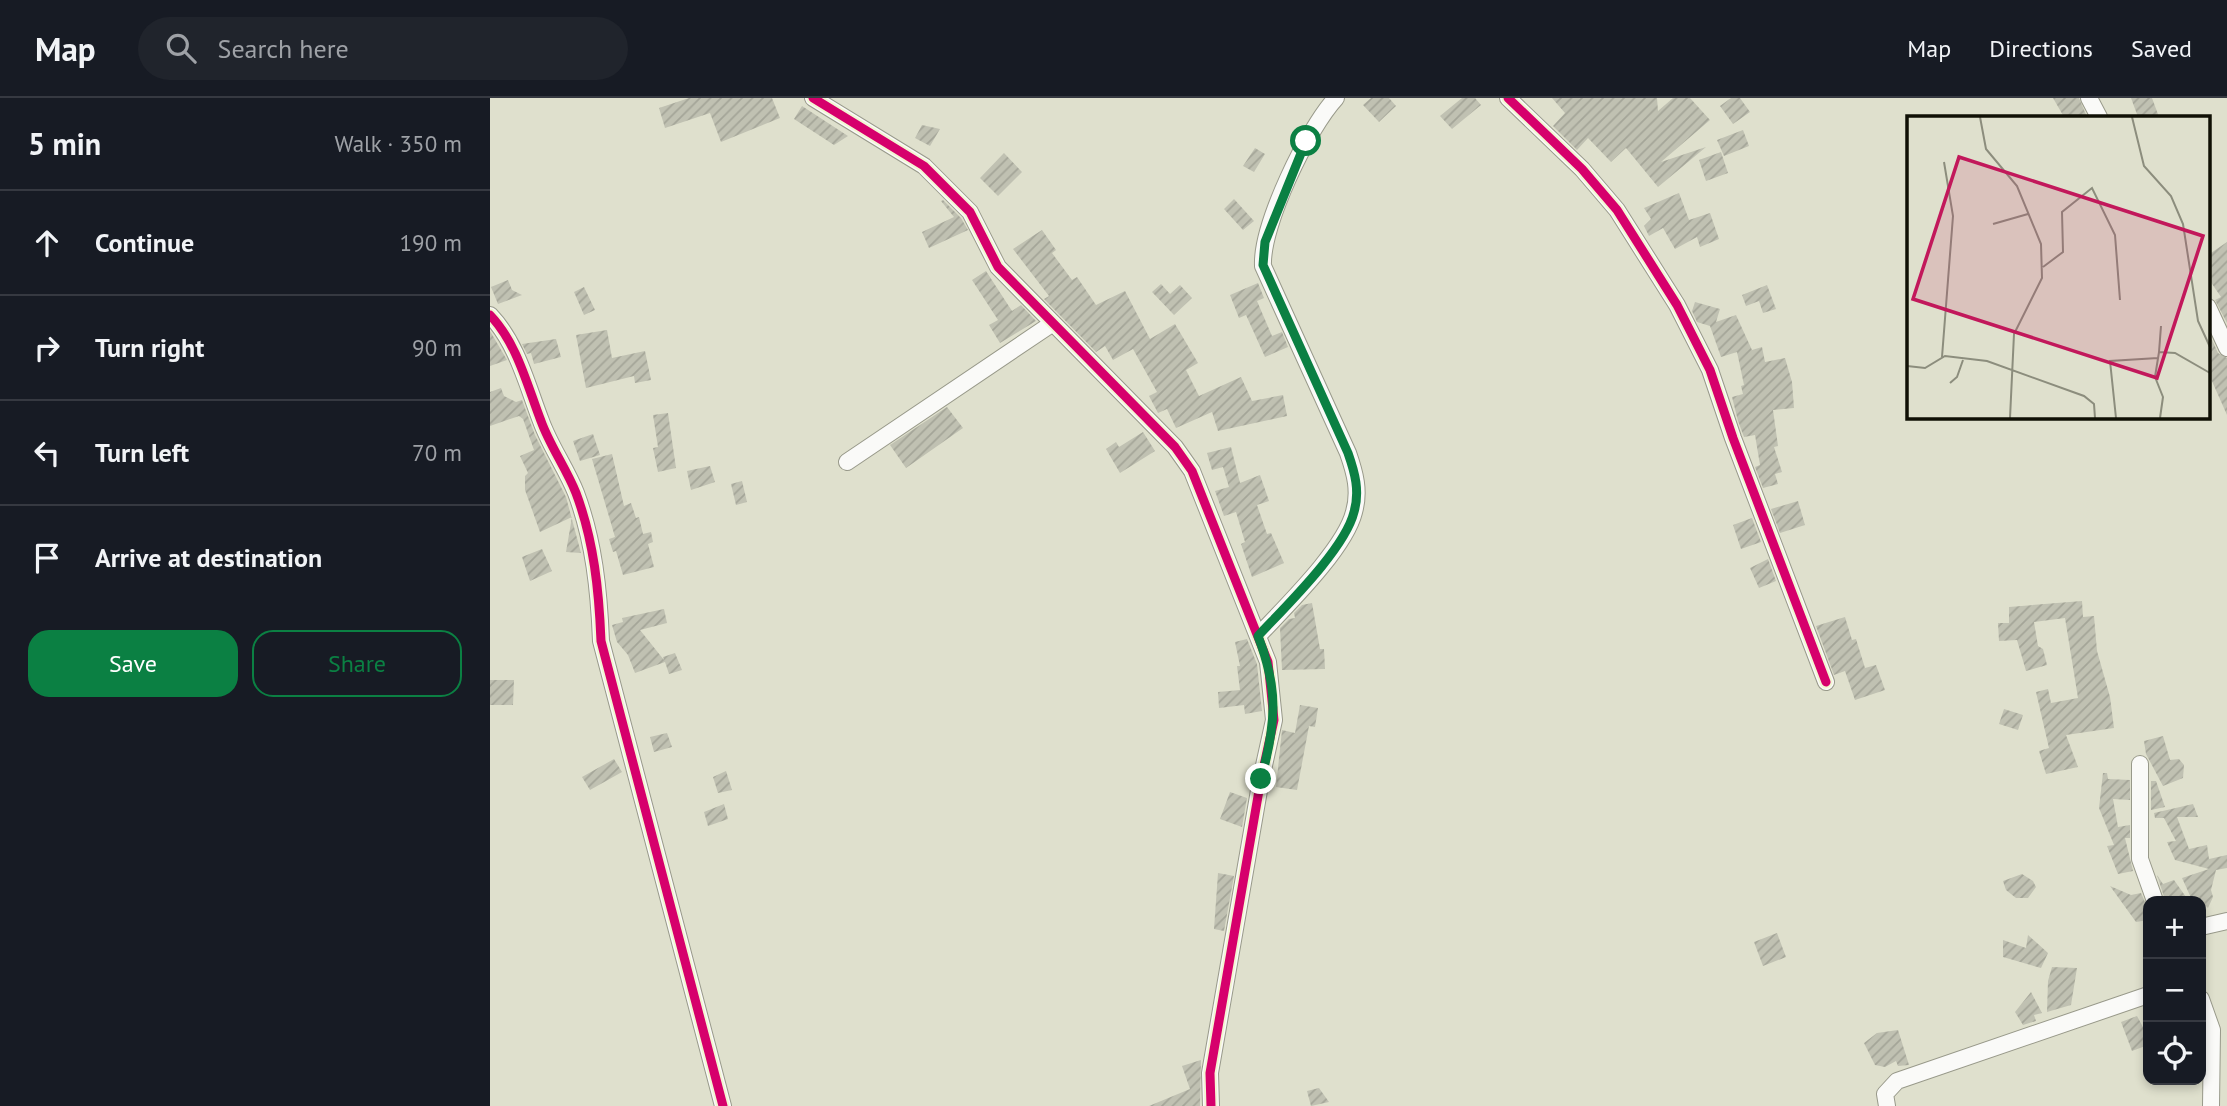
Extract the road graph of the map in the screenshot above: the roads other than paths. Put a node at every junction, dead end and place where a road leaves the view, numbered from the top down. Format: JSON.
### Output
{"nodes":[{"id":1,"x":813,"y":98,"type":"edge"},
{"id":2,"x":1336,"y":98,"type":"edge"},
{"id":3,"x":1508,"y":98,"type":"edge"},
{"id":4,"x":2089,"y":98,"type":"edge"},
{"id":5,"x":2098,"y":116,"type":"edge"},
{"id":6,"x":2210,"y":311,"type":"edge"},
{"id":7,"x":490,"y":315,"type":"edge"},
{"id":8,"x":1053,"y":323,"type":"junction"},
{"id":9,"x":2227,"y":348,"type":"edge"},
{"id":10,"x":847,"y":462,"type":"dead end"},
{"id":11,"x":1258,"y":636,"type":"junction"},
{"id":12,"x":1826,"y":682,"type":"dead end"},
{"id":13,"x":2140,"y":764,"type":"dead end"},
{"id":14,"x":2153,"y":896,"type":"edge"},
{"id":15,"x":2227,"y":920,"type":"edge"},
{"id":16,"x":2206,"y":926,"type":"edge"},
{"id":17,"x":2143,"y":997,"type":"edge"},
{"id":18,"x":2206,"y":1013,"type":"edge"},
{"id":19,"x":723,"y":1106,"type":"edge"},
{"id":20,"x":1211,"y":1106,"type":"edge"},
{"id":21,"x":1887,"y":1106,"type":"edge"},
{"id":22,"x":2211,"y":1106,"type":"edge"}],
"edges":[{"from":1,"to":8,"type":"street"},
{"from":2,"to":11,"type":"street"},
{"from":3,"to":12,"type":"street"},
{"from":4,"to":5,"type":"street"},
{"from":6,"to":9,"type":"street"},
{"from":7,"to":19,"type":"street"},
{"from":8,"to":10,"type":"street"},
{"from":8,"to":11,"type":"street"},
{"from":11,"to":20,"type":"street"},
{"from":13,"to":14,"type":"street"},
{"from":15,"to":16,"type":"street"},
{"from":17,"to":21,"type":"street"},
{"from":18,"to":22,"type":"street"}]}
